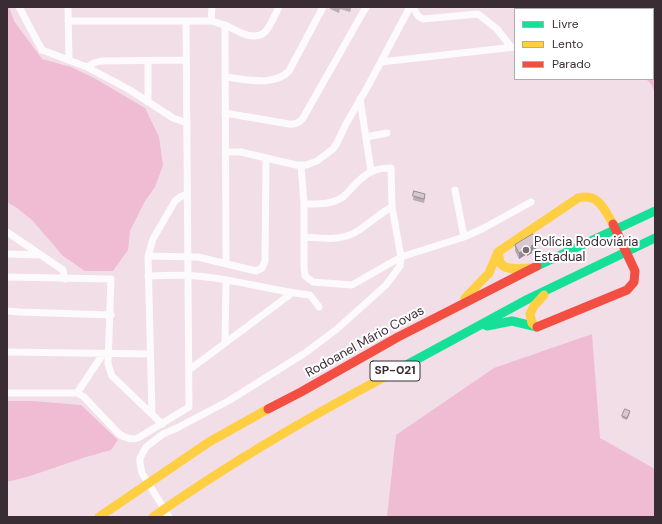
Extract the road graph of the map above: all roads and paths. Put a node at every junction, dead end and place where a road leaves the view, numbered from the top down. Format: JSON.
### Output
{"nodes":[{"id":1,"x":19,"y":7,"type":"edge"},
{"id":2,"x":68,"y":7,"type":"edge"},
{"id":3,"x":212,"y":7,"type":"edge"},
{"id":4,"x":279,"y":7,"type":"edge"},
{"id":5,"x":322,"y":7,"type":"edge"},
{"id":6,"x":366,"y":7,"type":"edge"},
{"id":7,"x":411,"y":7,"type":"edge"},
{"id":8,"x":68,"y":21,"type":"junction"},
{"id":9,"x":186,"y":21,"type":"junction"},
{"id":10,"x":212,"y":21,"type":"junction"},
{"id":11,"x":225,"y":25,"type":"junction"},
{"id":12,"x":513,"y":47,"type":"edge"},
{"id":13,"x":69,"y":60,"type":"junction"},
{"id":14,"x":186,"y":60,"type":"junction"},
{"id":15,"x":148,"y":61,"type":"junction"},
{"id":16,"x":381,"y":62,"type":"junction"},
{"id":17,"x":87,"y":67,"type":"junction"},
{"id":18,"x":225,"y":77,"type":"junction"},
{"id":19,"x":360,"y":99,"type":"junction"},
{"id":20,"x":148,"y":102,"type":"junction"},
{"id":21,"x":225,"y":112,"type":"junction"},
{"id":22,"x":187,"y":123,"type":"junction"},
{"id":23,"x":387,"y":133,"type":"dead end"},
{"id":24,"x":366,"y":137,"type":"junction"},
{"id":25,"x":225,"y":152,"type":"junction"},
{"id":26,"x":266,"y":158,"type":"junction"},
{"id":27,"x":301,"y":165,"type":"junction"},
{"id":28,"x":371,"y":171,"type":"junction"},
{"id":29,"x":455,"y":190,"type":"dead end"},
{"id":30,"x":187,"y":194,"type":"junction"},
{"id":31,"x":531,"y":202,"type":"dead end"},
{"id":32,"x":304,"y":204,"type":"junction"},
{"id":33,"x":392,"y":207,"type":"junction"},
{"id":34,"x":655,"y":211,"type":"edge"},
{"id":35,"x":7,"y":232,"type":"edge"},
{"id":36,"x":304,"y":237,"type":"junction"},
{"id":37,"x":464,"y":237,"type":"junction"},
{"id":38,"x":655,"y":238,"type":"edge"},
{"id":39,"x":498,"y":252,"type":"junction"},
{"id":40,"x":7,"y":254,"type":"edge"},
{"id":41,"x":41,"y":255,"type":"junction"},
{"id":42,"x":148,"y":256,"type":"junction"},
{"id":43,"x":188,"y":256,"type":"junction"},
{"id":44,"x":401,"y":257,"type":"junction"},
{"id":45,"x":226,"y":264,"type":"junction"},
{"id":46,"x":533,"y":268,"type":"junction"},
{"id":47,"x":148,"y":276,"type":"junction"},
{"id":48,"x":188,"y":276,"type":"junction"},
{"id":49,"x":7,"y":277,"type":"edge"},
{"id":50,"x":65,"y":279,"type":"junction"},
{"id":51,"x":226,"y":280,"type":"junction"},
{"id":52,"x":552,"y":287,"type":"junction"},
{"id":53,"x":292,"y":293,"type":"junction"},
{"id":54,"x":456,"y":306,"type":"junction"},
{"id":55,"x":319,"y":307,"type":"dead end"},
{"id":56,"x":7,"y":311,"type":"edge"},
{"id":57,"x":111,"y":314,"type":"junction"},
{"id":58,"x":537,"y":327,"type":"junction"},
{"id":59,"x":468,"y":331,"type":"junction"},
{"id":60,"x":225,"y":343,"type":"junction"},
{"id":61,"x":7,"y":352,"type":"edge"},
{"id":62,"x":106,"y":354,"type":"junction"},
{"id":63,"x":150,"y":354,"type":"junction"},
{"id":64,"x":189,"y":370,"type":"junction"},
{"id":65,"x":7,"y":393,"type":"edge"},
{"id":66,"x":77,"y":393,"type":"junction"},
{"id":67,"x":152,"y":414,"type":"junction"},
{"id":68,"x":162,"y":424,"type":"junction"},
{"id":69,"x":99,"y":517,"type":"edge"},
{"id":70,"x":153,"y":517,"type":"edge"},
{"id":71,"x":168,"y":517,"type":"edge"}],
"edges":[{"from":1,"to":13,"type":"street"},
{"from":2,"to":8,"type":"street"},
{"from":3,"to":10,"type":"street"},
{"from":4,"to":11,"type":"street"},
{"from":5,"to":18,"type":"street"},
{"from":6,"to":21,"type":"street"},
{"from":7,"to":12,"type":"street"},
{"from":7,"to":16,"type":"street"},
{"from":8,"to":9,"type":"street"},
{"from":8,"to":13,"type":"street"},
{"from":9,"to":10,"type":"street"},
{"from":9,"to":14,"type":"street"},
{"from":10,"to":11,"type":"street"},
{"from":11,"to":18,"type":"street"},
{"from":12,"to":16,"type":"street"},
{"from":13,"to":17,"type":"street"},
{"from":14,"to":15,"type":"street"},
{"from":14,"to":22,"type":"street"},
{"from":15,"to":17,"type":"street"},
{"from":15,"to":20,"type":"street"},
{"from":16,"to":19,"type":"street"},
{"from":17,"to":20,"type":"street"},
{"from":18,"to":21,"type":"street"},
{"from":19,"to":24,"type":"street"},
{"from":19,"to":27,"type":"street"},
{"from":20,"to":22,"type":"street"},
{"from":21,"to":25,"type":"street"},
{"from":22,"to":30,"type":"street"},
{"from":23,"to":24,"type":"street"},
{"from":24,"to":28,"type":"street"},
{"from":25,"to":26,"type":"street"},
{"from":25,"to":45,"type":"street"},
{"from":26,"to":27,"type":"street"},
{"from":26,"to":45,"type":"street"},
{"from":27,"to":32,"type":"street"},
{"from":28,"to":32,"type":"street"},
{"from":28,"to":33,"type":"street"},
{"from":29,"to":37,"type":"street"},
{"from":30,"to":42,"type":"street"},
{"from":30,"to":43,"type":"street"},
{"from":31,"to":37,"type":"street"},
{"from":32,"to":36,"type":"street"},
{"from":33,"to":36,"type":"street"},
{"from":33,"to":44,"type":"street"},
{"from":34,"to":46,"type":"highway","name":"Rodoanel Mário Covas","number":"SP-021"},
{"from":35,"to":41,"type":"street"},
{"from":36,"to":44,"type":"street"},
{"from":37,"to":44,"type":"street"},
{"from":38,"to":52,"type":"highway","number":"SP-021"},
{"from":39,"to":46,"type":"highway"},
{"from":39,"to":54,"type":"highway"},
{"from":39,"to":58,"type":"highway"},
{"from":40,"to":41,"type":"street"},
{"from":41,"to":50,"type":"street"},
{"from":42,"to":43,"type":"street"},
{"from":42,"to":47,"type":"street"},
{"from":43,"to":45,"type":"street"},
{"from":43,"to":48,"type":"street"},
{"from":44,"to":71,"type":"street"},
{"from":46,"to":54,"type":"highway","name":"Rodoanel Mário Covas","number":"SP-021"},
{"from":47,"to":48,"type":"street"},
{"from":47,"to":63,"type":"street"},
{"from":48,"to":51,"type":"street"},
{"from":48,"to":64,"type":"street"},
{"from":49,"to":50,"type":"street"},
{"from":50,"to":57,"type":"street"},
{"from":51,"to":53,"type":"street"},
{"from":51,"to":60,"type":"street"},
{"from":52,"to":58,"type":"highway"},
{"from":52,"to":59,"type":"highway","number":"SP-021"},
{"from":53,"to":55,"type":"street"},
{"from":53,"to":60,"type":"street"},
{"from":54,"to":69,"type":"highway","name":"Rodoanel Mário Covas","number":"SP-021"},
{"from":56,"to":57,"type":"street"},
{"from":57,"to":62,"type":"street"},
{"from":58,"to":59,"type":"highway"},
{"from":59,"to":70,"type":"highway","number":"SP-021"},
{"from":60,"to":64,"type":"street"},
{"from":61,"to":62,"type":"street"},
{"from":62,"to":63,"type":"street"},
{"from":62,"to":66,"type":"street"},
{"from":62,"to":67,"type":"street"},
{"from":63,"to":67,"type":"street"},
{"from":64,"to":68,"type":"street"},
{"from":65,"to":66,"type":"street"},
{"from":66,"to":68,"type":"street"},
{"from":67,"to":68,"type":"street"}]}
